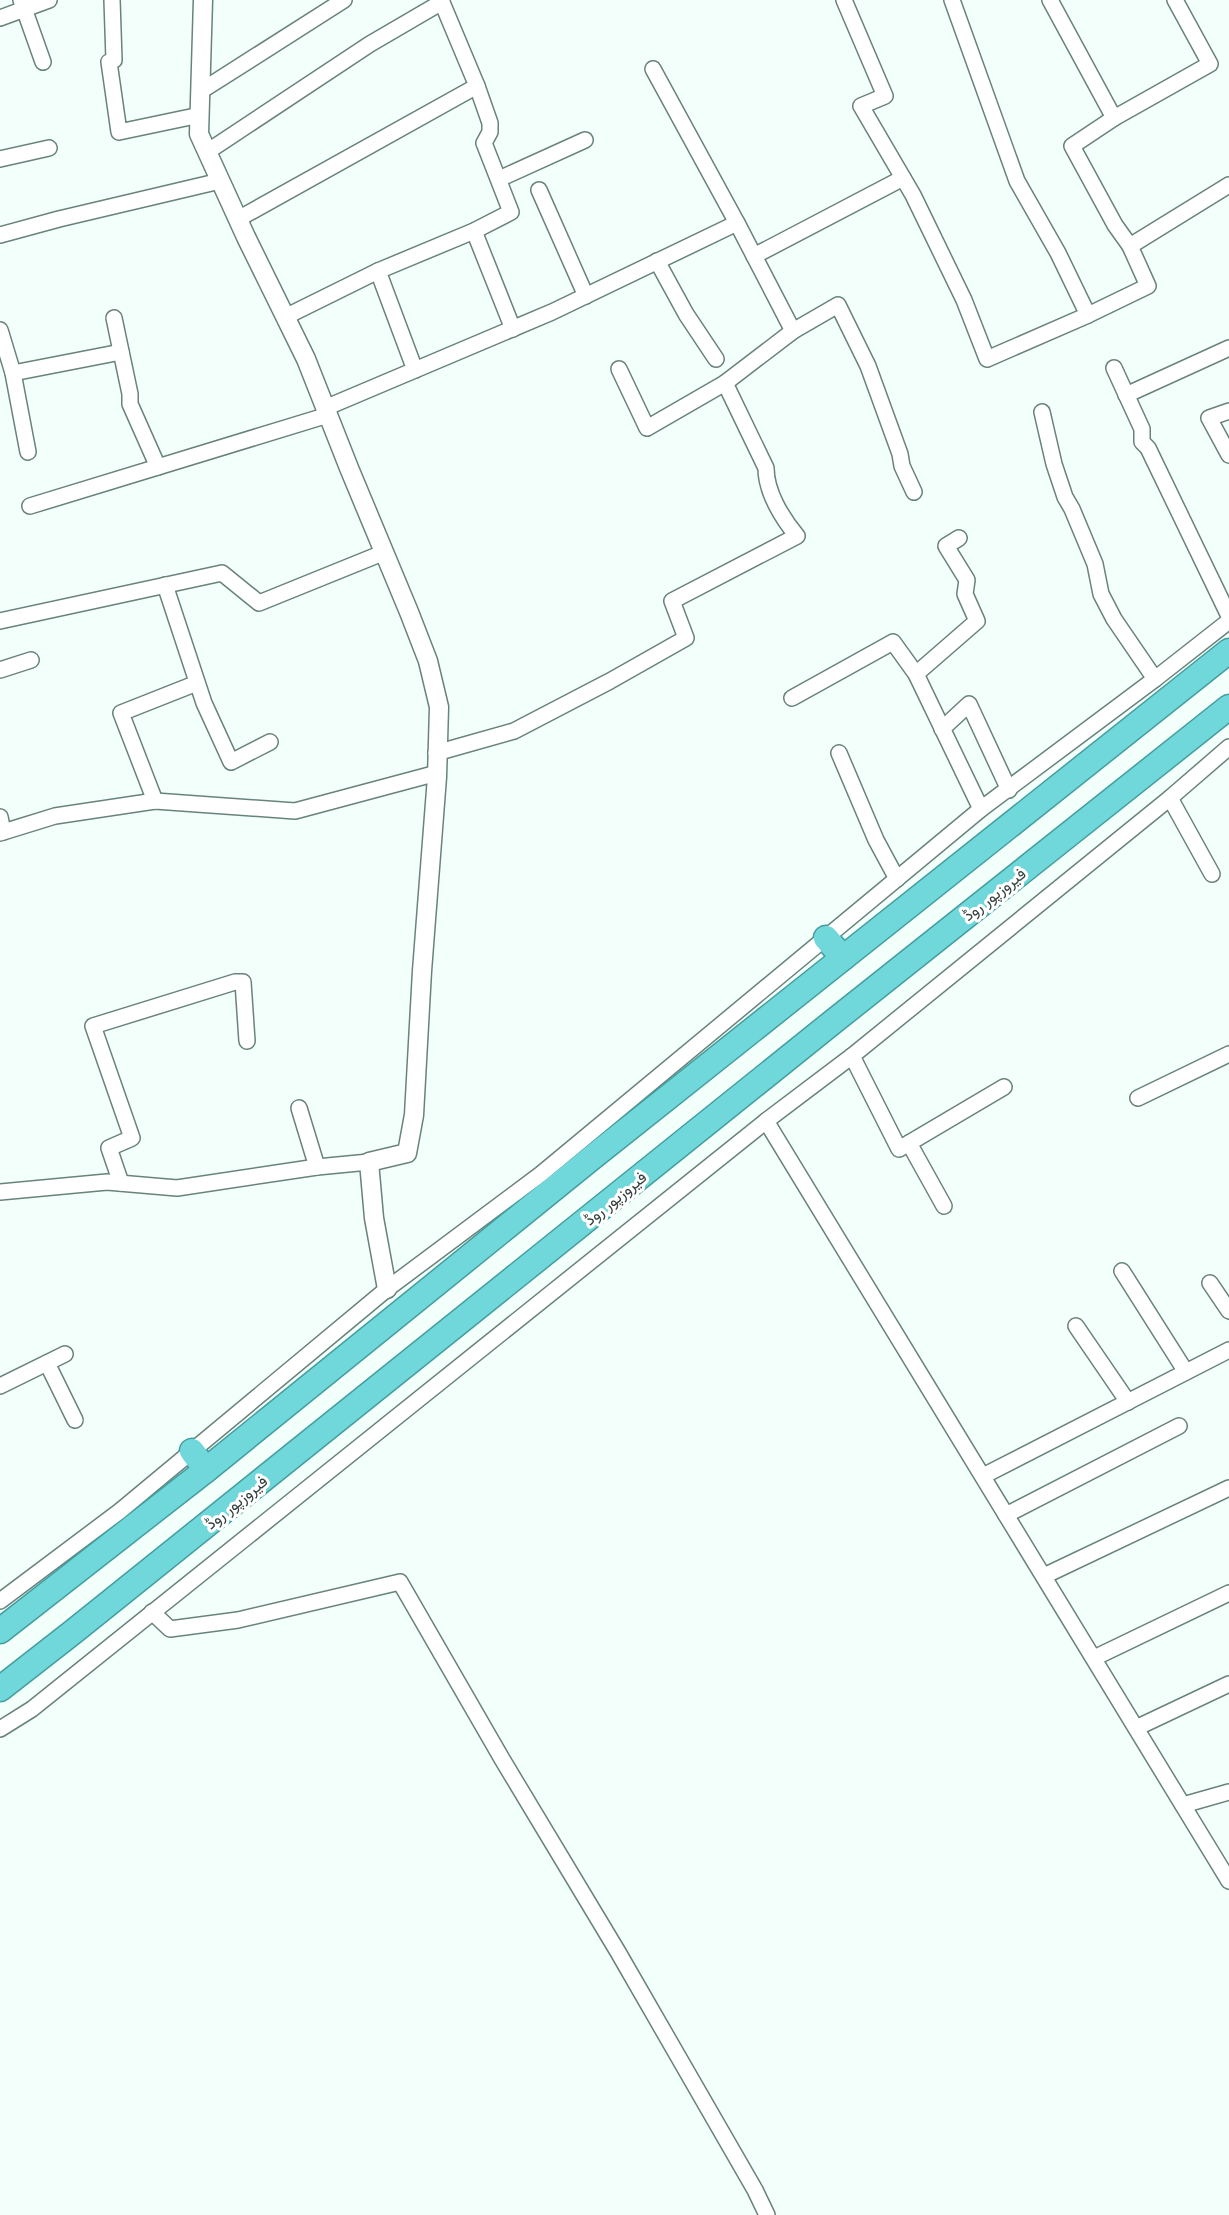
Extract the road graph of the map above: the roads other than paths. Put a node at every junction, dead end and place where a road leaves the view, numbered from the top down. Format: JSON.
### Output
{"nodes":[{"id":1,"x":49,"y":0,"type":"edge"},
{"id":2,"x":112,"y":0,"type":"edge"},
{"id":3,"x":203,"y":0,"type":"edge"},
{"id":4,"x":344,"y":0,"type":"edge"},
{"id":5,"x":846,"y":0,"type":"edge"},
{"id":6,"x":952,"y":0,"type":"edge"},
{"id":7,"x":1050,"y":0,"type":"edge"},
{"id":8,"x":1175,"y":0,"type":"edge"},
{"id":9,"x":441,"y":1,"type":"edge"},
{"id":10,"x":22,"y":4,"type":"edge"},
{"id":11,"x":0,"y":18,"type":"edge"},
{"id":12,"x":43,"y":62,"type":"dead end"},
{"id":13,"x":653,"y":69,"type":"dead end"},
{"id":14,"x":477,"y":86,"type":"junction"},
{"id":15,"x":201,"y":91,"type":"junction"},
{"id":16,"x":200,"y":115,"type":"junction"},
{"id":17,"x":1114,"y":118,"type":"junction"},
{"id":18,"x":585,"y":140,"type":"dead end"},
{"id":19,"x":50,"y":147,"type":"dead end"},
{"id":20,"x":207,"y":152,"type":"junction"},
{"id":21,"x":0,"y":159,"type":"edge"},
{"id":22,"x":903,"y":178,"type":"junction"},
{"id":23,"x":499,"y":179,"type":"junction"},
{"id":24,"x":220,"y":181,"type":"junction"},
{"id":25,"x":1229,"y":185,"type":"edge"},
{"id":26,"x":539,"y":190,"type":"dead end"},
{"id":27,"x":238,"y":219,"type":"junction"},
{"id":28,"x":737,"y":223,"type":"junction"},
{"id":29,"x":474,"y":231,"type":"junction"},
{"id":30,"x":0,"y":235,"type":"edge"},
{"id":31,"x":1130,"y":246,"type":"junction"},
{"id":32,"x":754,"y":256,"type":"junction"},
{"id":33,"x":657,"y":261,"type":"junction"},
{"id":34,"x":378,"y":271,"type":"junction"},
{"id":35,"x":586,"y":296,"type":"junction"},
{"id":36,"x":1089,"y":315,"type":"junction"},
{"id":37,"x":285,"y":316,"type":"junction"},
{"id":38,"x":114,"y":318,"type":"dead end"},
{"id":39,"x":513,"y":328,"type":"junction"},
{"id":40,"x":0,"y":330,"type":"edge"},
{"id":41,"x":793,"y":331,"type":"junction"},
{"id":42,"x":1229,"y":348,"type":"edge"},
{"id":43,"x":121,"y":352,"type":"junction"},
{"id":44,"x":716,"y":359,"type":"dead end"},
{"id":45,"x":1114,"y":368,"type":"dead end"},
{"id":46,"x":619,"y":369,"type":"dead end"},
{"id":47,"x":415,"y":370,"type":"junction"},
{"id":48,"x":13,"y":373,"type":"junction"},
{"id":49,"x":725,"y":383,"type":"junction"},
{"id":50,"x":1126,"y":395,"type":"junction"},
{"id":51,"x":1229,"y":411,"type":"edge"},
{"id":52,"x":327,"y":412,"type":"junction"},
{"id":53,"x":1042,"y":412,"type":"dead end"},
{"id":54,"x":28,"y":452,"type":"dead end"},
{"id":55,"x":1229,"y":455,"type":"edge"},
{"id":56,"x":158,"y":467,"type":"junction"},
{"id":57,"x":914,"y":492,"type":"dead end"},
{"id":58,"x":30,"y":506,"type":"dead end"},
{"id":59,"x":959,"y":538,"type":"dead end"},
{"id":60,"x":385,"y":552,"type":"junction"},
{"id":61,"x":165,"y":585,"type":"junction"},
{"id":62,"x":1229,"y":616,"type":"edge"},
{"id":63,"x":0,"y":621,"type":"edge"},
{"id":64,"x":1229,"y":621,"type":"edge"},
{"id":65,"x":1229,"y":651,"type":"edge"},
{"id":66,"x":31,"y":660,"type":"dead end"},
{"id":67,"x":0,"y":670,"type":"edge"},
{"id":68,"x":916,"y":674,"type":"junction"},
{"id":69,"x":1155,"y":679,"type":"junction"},
{"id":70,"x":197,"y":683,"type":"junction"},
{"id":71,"x":792,"y":698,"type":"dead end"},
{"id":72,"x":1229,"y":707,"type":"edge"},
{"id":73,"x":942,"y":729,"type":"junction"},
{"id":74,"x":270,"y":742,"type":"dead end"},
{"id":75,"x":1229,"y":747,"type":"edge"},
{"id":76,"x":436,"y":753,"type":"junction"},
{"id":77,"x":839,"y":753,"type":"dead end"},
{"id":78,"x":437,"y":773,"type":"junction"},
{"id":79,"x":1009,"y":790,"type":"junction"},
{"id":80,"x":1170,"y":798,"type":"junction"},
{"id":81,"x":155,"y":801,"type":"junction"},
{"id":82,"x":981,"y":809,"type":"junction"},
{"id":83,"x":1,"y":828,"type":"edge"},
{"id":84,"x":1212,"y":874,"type":"dead end"},
{"id":85,"x":897,"y":879,"type":"junction"},
{"id":86,"x":826,"y":938,"type":"junction"},
{"id":87,"x":843,"y":958,"type":"junction"},
{"id":88,"x":247,"y":1041,"type":"dead end"},
{"id":89,"x":1229,"y":1054,"type":"edge"},
{"id":90,"x":852,"y":1056,"type":"junction"},
{"id":91,"x":1004,"y":1087,"type":"dead end"},
{"id":92,"x":1138,"y":1098,"type":"dead end"},
{"id":93,"x":299,"y":1108,"type":"dead end"},
{"id":94,"x":766,"y":1121,"type":"junction"},
{"id":95,"x":909,"y":1143,"type":"junction"},
{"id":96,"x":369,"y":1162,"type":"junction"},
{"id":97,"x":317,"y":1167,"type":"junction"},
{"id":98,"x":121,"y":1183,"type":"junction"},
{"id":99,"x":0,"y":1192,"type":"edge"},
{"id":100,"x":944,"y":1206,"type":"dead end"},
{"id":101,"x":1122,"y":1271,"type":"dead end"},
{"id":102,"x":1210,"y":1283,"type":"dead end"},
{"id":103,"x":387,"y":1289,"type":"junction"},
{"id":104,"x":1229,"y":1311,"type":"edge"},
{"id":105,"x":1076,"y":1326,"type":"dead end"},
{"id":106,"x":1229,"y":1350,"type":"edge"},
{"id":107,"x":65,"y":1354,"type":"dead end"},
{"id":108,"x":46,"y":1363,"type":"junction"},
{"id":109,"x":1186,"y":1372,"type":"junction"},
{"id":110,"x":0,"y":1386,"type":"edge"},
{"id":111,"x":1128,"y":1402,"type":"junction"},
{"id":112,"x":75,"y":1420,"type":"dead end"},
{"id":113,"x":1179,"y":1426,"type":"dead end"},
{"id":114,"x":199,"y":1460,"type":"junction"},
{"id":115,"x":983,"y":1476,"type":"junction"},
{"id":116,"x":1229,"y":1488,"type":"edge"},
{"id":117,"x":1006,"y":1515,"type":"junction"},
{"id":118,"x":1044,"y":1576,"type":"junction"},
{"id":119,"x":1229,"y":1593,"type":"edge"},
{"id":120,"x":0,"y":1601,"type":"edge"},
{"id":121,"x":152,"y":1612,"type":"junction"},
{"id":122,"x":0,"y":1631,"type":"edge"},
{"id":123,"x":1094,"y":1658,"type":"junction"},
{"id":124,"x":1229,"y":1684,"type":"edge"},
{"id":125,"x":0,"y":1689,"type":"edge"},
{"id":126,"x":1136,"y":1728,"type":"junction"},
{"id":127,"x":0,"y":1730,"type":"edge"},
{"id":128,"x":1229,"y":1792,"type":"edge"},
{"id":129,"x":1183,"y":1805,"type":"junction"},
{"id":130,"x":1229,"y":1881,"type":"edge"},
{"id":131,"x":767,"y":2215,"type":"edge"}],
"edges":[{"from":1,"to":10,"type":"street"},
{"from":2,"to":16,"type":"street"},
{"from":3,"to":15,"type":"street"},
{"from":4,"to":15,"type":"street"},
{"from":5,"to":22,"type":"street"},
{"from":6,"to":36,"type":"street"},
{"from":7,"to":17,"type":"street"},
{"from":8,"to":17,"type":"street"},
{"from":9,"to":14,"type":"street"},
{"from":9,"to":20,"type":"street"},
{"from":10,"to":11,"type":"street"},
{"from":10,"to":12,"type":"street"},
{"from":13,"to":28,"type":"street"},
{"from":14,"to":23,"type":"street"},
{"from":14,"to":27,"type":"street"},
{"from":15,"to":16,"type":"street"},
{"from":16,"to":20,"type":"street"},
{"from":17,"to":31,"type":"street"},
{"from":18,"to":23,"type":"street"},
{"from":19,"to":21,"type":"street"},
{"from":20,"to":24,"type":"street"},
{"from":22,"to":32,"type":"street"},
{"from":22,"to":36,"type":"street"},
{"from":23,"to":29,"type":"street"},
{"from":24,"to":27,"type":"street"},
{"from":24,"to":30,"type":"street"},
{"from":25,"to":31,"type":"street"},
{"from":26,"to":35,"type":"street"},
{"from":27,"to":37,"type":"street"},
{"from":28,"to":32,"type":"street"},
{"from":28,"to":33,"type":"street"},
{"from":29,"to":34,"type":"street"},
{"from":29,"to":39,"type":"street"},
{"from":31,"to":36,"type":"street"},
{"from":32,"to":41,"type":"street"},
{"from":33,"to":35,"type":"street"},
{"from":33,"to":44,"type":"street"},
{"from":34,"to":37,"type":"street"},
{"from":34,"to":47,"type":"street"},
{"from":35,"to":39,"type":"street"},
{"from":37,"to":52,"type":"street"},
{"from":38,"to":43,"type":"street"},
{"from":39,"to":47,"type":"street"},
{"from":40,"to":48,"type":"street"},
{"from":41,"to":49,"type":"street"},
{"from":41,"to":57,"type":"street"},
{"from":42,"to":50,"type":"street"},
{"from":43,"to":48,"type":"street"},
{"from":43,"to":56,"type":"street"},
{"from":45,"to":50,"type":"street"},
{"from":46,"to":49,"type":"street"},
{"from":47,"to":52,"type":"street"},
{"from":48,"to":54,"type":"street"},
{"from":49,"to":76,"type":"street"},
{"from":50,"to":62,"type":"street"},
{"from":51,"to":55,"type":"street"},
{"from":52,"to":56,"type":"street"},
{"from":52,"to":60,"type":"street"},
{"from":53,"to":69,"type":"street"},
{"from":56,"to":58,"type":"street"},
{"from":59,"to":68,"type":"street"},
{"from":60,"to":61,"type":"street"},
{"from":60,"to":76,"type":"street"},
{"from":61,"to":63,"type":"street"},
{"from":61,"to":70,"type":"street"},
{"from":64,"to":69,"type":"street"},
{"from":65,"to":87,"type":"highway"},
{"from":66,"to":67,"type":"street"},
{"from":68,"to":71,"type":"street"},
{"from":68,"to":73,"type":"street"},
{"from":69,"to":79,"type":"street"},
{"from":70,"to":74,"type":"street"},
{"from":70,"to":81,"type":"street"},
{"from":72,"to":125,"type":"highway","name":"فیروزپور روڈ"},
{"from":73,"to":79,"type":"street"},
{"from":73,"to":82,"type":"street"},
{"from":75,"to":80,"type":"street"},
{"from":76,"to":78,"type":"street"},
{"from":77,"to":85,"type":"street"},
{"from":78,"to":81,"type":"street"},
{"from":78,"to":96,"type":"street"},
{"from":79,"to":82,"type":"street"},
{"from":80,"to":84,"type":"street"},
{"from":80,"to":90,"type":"street"},
{"from":81,"to":83,"type":"street"},
{"from":82,"to":85,"type":"street"},
{"from":85,"to":86,"type":"street"},
{"from":86,"to":87,"type":"highway"},
{"from":86,"to":103,"type":"street"},
{"from":87,"to":114,"type":"highway"},
{"from":88,"to":98,"type":"street"},
{"from":89,"to":92,"type":"street"},
{"from":90,"to":94,"type":"street"},
{"from":90,"to":95,"type":"street"},
{"from":91,"to":95,"type":"street"},
{"from":93,"to":97,"type":"street"},
{"from":94,"to":115,"type":"street"},
{"from":94,"to":121,"type":"street"},
{"from":95,"to":100,"type":"street"},
{"from":96,"to":97,"type":"street"},
{"from":96,"to":103,"type":"street"},
{"from":97,"to":98,"type":"street"},
{"from":98,"to":99,"type":"street"},
{"from":101,"to":109,"type":"street"},
{"from":102,"to":104,"type":"street"},
{"from":103,"to":114,"type":"street"},
{"from":105,"to":111,"type":"street"},
{"from":106,"to":109,"type":"street"},
{"from":107,"to":108,"type":"street"},
{"from":108,"to":110,"type":"street"},
{"from":108,"to":112,"type":"street"},
{"from":109,"to":111,"type":"street"},
{"from":111,"to":115,"type":"street"},
{"from":113,"to":117,"type":"street"},
{"from":114,"to":120,"type":"street"},
{"from":114,"to":122,"type":"highway"},
{"from":115,"to":117,"type":"street"},
{"from":116,"to":118,"type":"street"},
{"from":117,"to":118,"type":"street"},
{"from":118,"to":123,"type":"street"},
{"from":119,"to":123,"type":"street"},
{"from":121,"to":127,"type":"street"},
{"from":121,"to":131,"type":"street"},
{"from":123,"to":126,"type":"street"},
{"from":124,"to":126,"type":"street"},
{"from":126,"to":129,"type":"street"},
{"from":128,"to":129,"type":"street"},
{"from":129,"to":130,"type":"street"}]}
